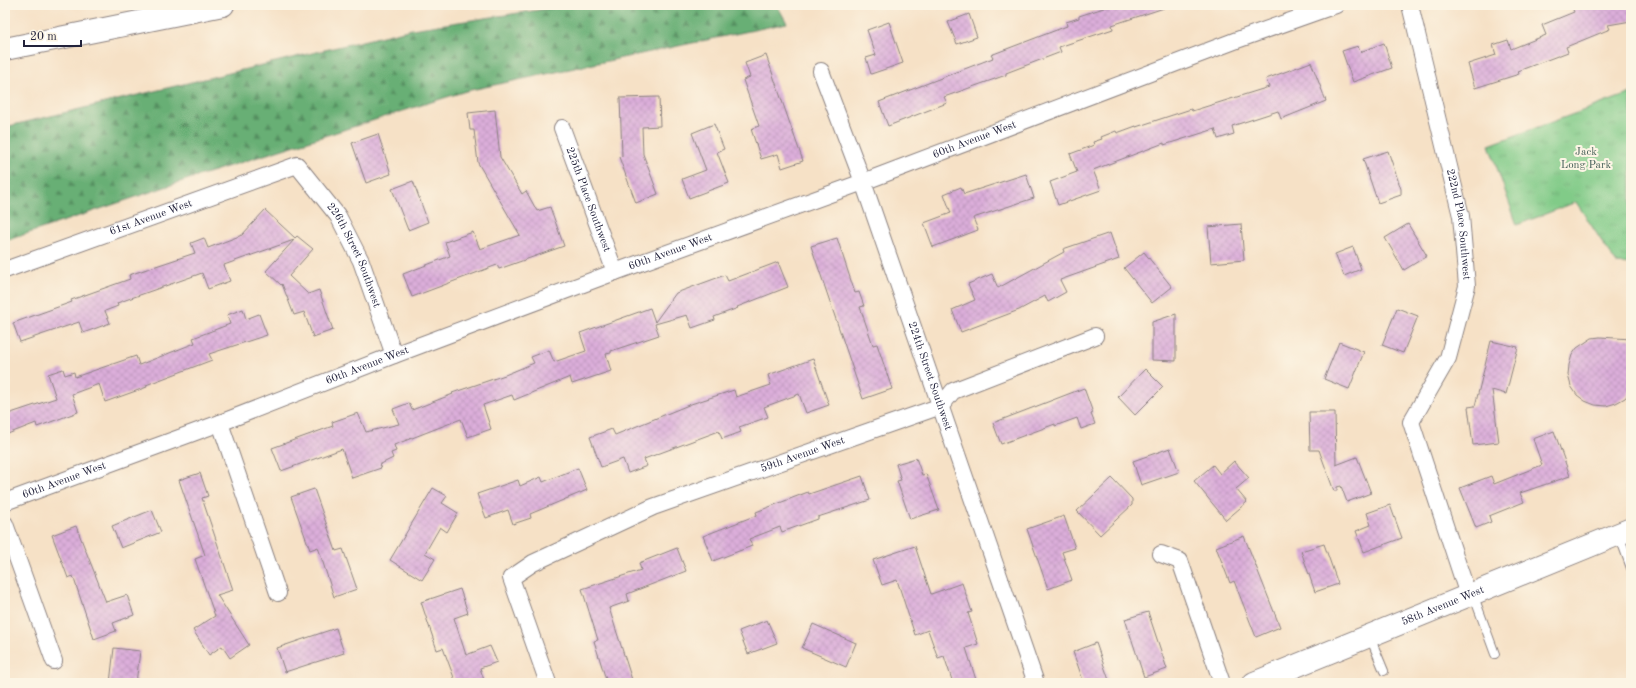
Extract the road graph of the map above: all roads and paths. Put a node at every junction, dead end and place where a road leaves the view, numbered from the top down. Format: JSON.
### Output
{"nodes":[{"id":1,"x":223,"y":5,"type":"edge"},
{"id":2,"x":1336,"y":5,"type":"edge"},
{"id":3,"x":1410,"y":5,"type":"edge"},
{"id":4,"x":5,"y":49,"type":"edge"},
{"id":5,"x":821,"y":71,"type":"dead end"},
{"id":6,"x":562,"y":128,"type":"dead end"},
{"id":7,"x":297,"y":165,"type":"joint"},
{"id":8,"x":863,"y":182,"type":"junction"},
{"id":9,"x":5,"y":270,"type":"edge"},
{"id":10,"x":615,"y":272,"type":"junction"},
{"id":11,"x":1095,"y":336,"type":"dead end"},
{"id":12,"x":394,"y":355,"type":"junction"},
{"id":13,"x":941,"y":406,"type":"junction"},
{"id":14,"x":220,"y":423,"type":"junction"},
{"id":15,"x":5,"y":502,"type":"edge"},
{"id":16,"x":5,"y":524,"type":"edge"},
{"id":17,"x":1625,"y":531,"type":"edge"},
{"id":18,"x":1161,"y":554,"type":"dead end"},
{"id":19,"x":1631,"y":568,"type":"edge"},
{"id":20,"x":278,"y":594,"type":"dead end"},
{"id":21,"x":1470,"y":594,"type":"junction"},
{"id":22,"x":1370,"y":636,"type":"junction"},
{"id":23,"x":1495,"y":654,"type":"dead end"},
{"id":24,"x":54,"y":661,"type":"dead end"},
{"id":25,"x":1384,"y":671,"type":"dead end"},
{"id":26,"x":548,"y":683,"type":"edge"},
{"id":27,"x":1036,"y":683,"type":"edge"},
{"id":28,"x":1222,"y":683,"type":"edge"},
{"id":29,"x":1254,"y":683,"type":"edge"}],
"edges":[{"from":1,"to":4,"type":"main road"},
{"from":2,"to":8,"type":"street","name":"60th Avenue West"},
{"from":3,"to":21,"type":"street","name":"222nd Place Southwest"},
{"from":5,"to":8,"type":"street","name":"224th Street Southwest"},
{"from":6,"to":10,"type":"street","name":"225th Place Southwest"},
{"from":7,"to":9,"type":"street","name":"61st Avenue West"},
{"from":7,"to":12,"type":"street","name":"226th Street Southwest"},
{"from":8,"to":10,"type":"street","name":"60th Avenue West"},
{"from":8,"to":13,"type":"street","name":"224th Street Southwest"},
{"from":10,"to":12,"type":"street","name":"60th Avenue West"},
{"from":11,"to":13,"type":"street"},
{"from":12,"to":14,"type":"street","name":"60th Avenue West"},
{"from":13,"to":26,"type":"street","name":"59th Avenue West"},
{"from":13,"to":27,"type":"street","name":"224th Street Southwest"},
{"from":14,"to":15,"type":"street","name":"60th Avenue West"},
{"from":14,"to":20,"type":"street"},
{"from":16,"to":24,"type":"street"},
{"from":17,"to":19,"type":"lane"},
{"from":17,"to":21,"type":"main road","name":"58th Avenue West"},
{"from":18,"to":28,"type":"street"},
{"from":21,"to":22,"type":"main road","name":"58th Avenue West"},
{"from":21,"to":23,"type":"lane"},
{"from":22,"to":25,"type":"lane"},
{"from":22,"to":29,"type":"main road","name":"58th Avenue West"}]}
